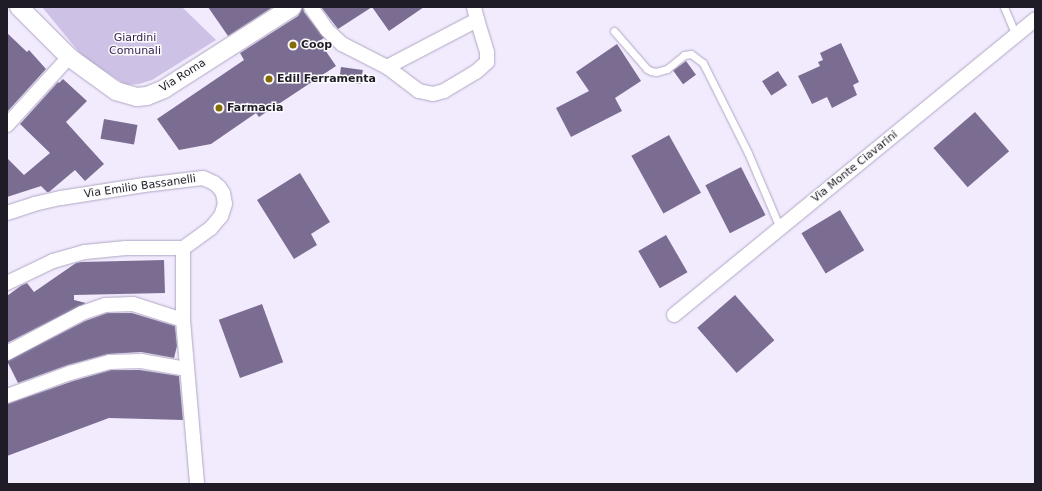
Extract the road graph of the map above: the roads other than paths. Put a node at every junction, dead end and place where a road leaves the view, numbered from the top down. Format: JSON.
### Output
{"nodes":[{"id":1,"x":19,"y":7,"type":"edge"},
{"id":2,"x":292,"y":7,"type":"edge"},
{"id":3,"x":311,"y":7,"type":"edge"},
{"id":4,"x":1004,"y":7,"type":"edge"},
{"id":5,"x":475,"y":14,"type":"edge"},
{"id":6,"x":1035,"y":19,"type":"edge"},
{"id":7,"x":614,"y":31,"type":"dead end"},
{"id":8,"x":1016,"y":35,"type":"junction"},
{"id":9,"x":69,"y":56,"type":"junction"},
{"id":10,"x":387,"y":67,"type":"junction"},
{"id":11,"x":7,"y":125,"type":"edge"},
{"id":12,"x":7,"y":213,"type":"edge"},
{"id":13,"x":780,"y":228,"type":"junction"},
{"id":14,"x":183,"y":248,"type":"junction"},
{"id":15,"x":7,"y":283,"type":"edge"},
{"id":16,"x":674,"y":315,"type":"dead end"},
{"id":17,"x":183,"y":320,"type":"junction"},
{"id":18,"x":7,"y":353,"type":"edge"},
{"id":19,"x":187,"y":369,"type":"junction"},
{"id":20,"x":7,"y":396,"type":"edge"},
{"id":21,"x":197,"y":484,"type":"edge"}],
"edges":[{"from":1,"to":9,"type":"street","name":"Via Roma"},
{"from":2,"to":9,"type":"street","name":"Via Roma"},
{"from":3,"to":10,"type":"street"},
{"from":4,"to":8,"type":"lane"},
{"from":5,"to":10,"type":"street"},
{"from":5,"to":10,"type":"street"},
{"from":6,"to":8,"type":"street","name":"Via Monte Ciavarini"},
{"from":7,"to":13,"type":"lane"},
{"from":8,"to":13,"type":"street","name":"Via Monte Ciavarini"},
{"from":9,"to":11,"type":"street"},
{"from":12,"to":14,"type":"street","name":"Via Emilio Bassanelli"},
{"from":13,"to":16,"type":"street","name":"Via Monte Ciavarini"},
{"from":14,"to":15,"type":"street"},
{"from":14,"to":17,"type":"street"},
{"from":17,"to":18,"type":"street"},
{"from":17,"to":19,"type":"street"},
{"from":19,"to":20,"type":"street"},
{"from":19,"to":21,"type":"street"}]}
